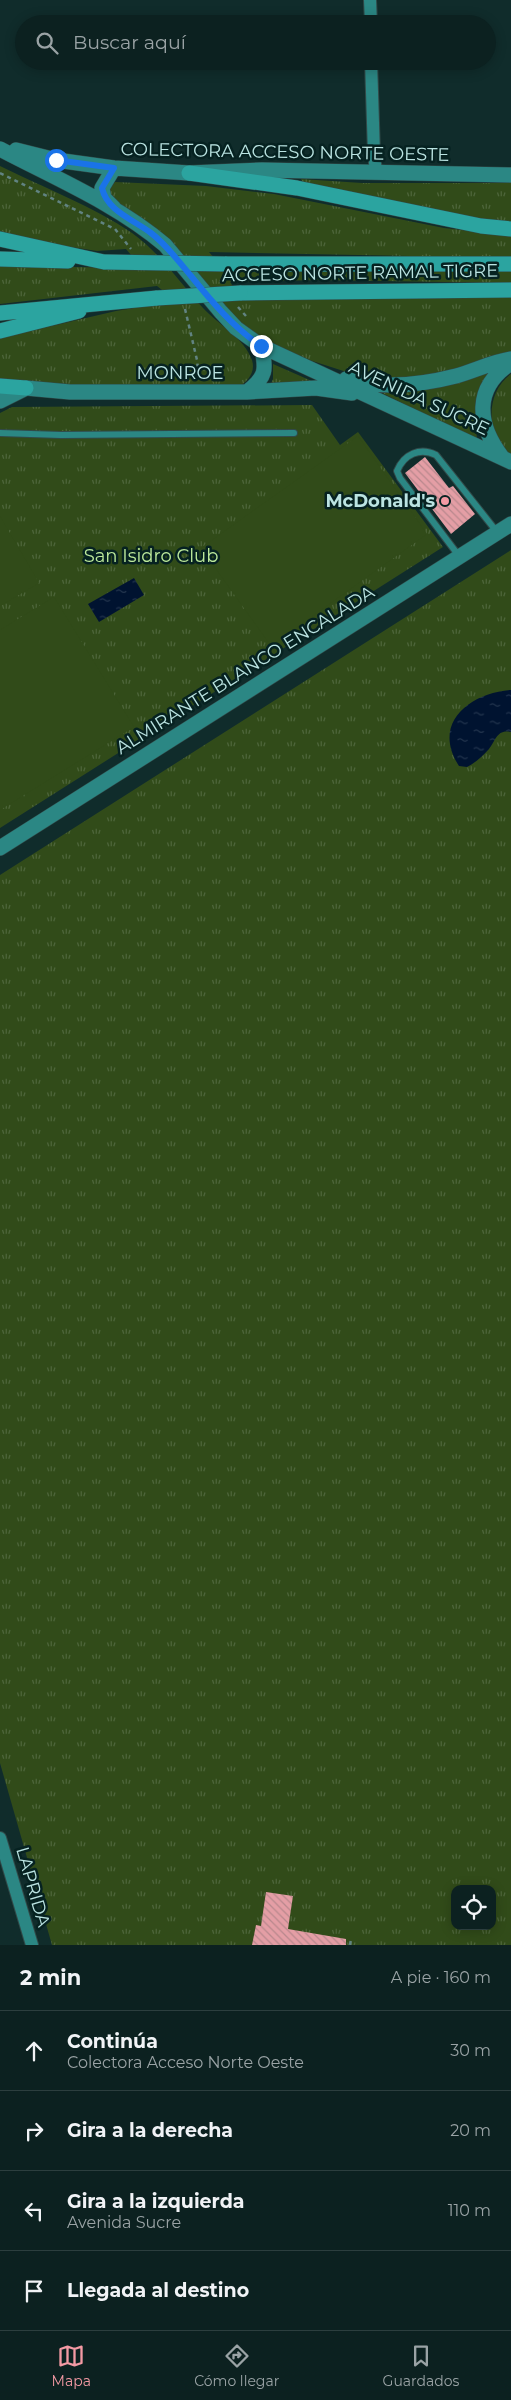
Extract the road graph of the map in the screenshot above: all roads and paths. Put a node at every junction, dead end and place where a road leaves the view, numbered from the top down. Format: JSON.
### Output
{"nodes":[{"id":1,"x":370,"y":0,"type":"edge"},
{"id":2,"x":371,"y":15,"type":"edge"},
{"id":3,"x":371,"y":70,"type":"edge"},
{"id":4,"x":0,"y":144,"type":"edge"},
{"id":5,"x":0,"y":149,"type":"edge"},
{"id":6,"x":114,"y":168,"type":"junction"},
{"id":7,"x":376,"y":172,"type":"junction"},
{"id":8,"x":189,"y":173,"type":"junction"},
{"id":9,"x":511,"y":176,"type":"edge"},
{"id":10,"x":117,"y":211,"type":"junction"},
{"id":11,"x":511,"y":230,"type":"edge"},
{"id":12,"x":0,"y":239,"type":"edge"},
{"id":13,"x":0,"y":259,"type":"edge"},
{"id":14,"x":105,"y":262,"type":"junction"},
{"id":15,"x":511,"y":264,"type":"edge"},
{"id":16,"x":511,"y":290,"type":"edge"},
{"id":17,"x":112,"y":302,"type":"junction"},
{"id":18,"x":0,"y":313,"type":"edge"},
{"id":19,"x":0,"y":330,"type":"edge"},
{"id":20,"x":261,"y":346,"type":"junction"},
{"id":21,"x":511,"y":359,"type":"edge"},
{"id":22,"x":511,"y":363,"type":"edge"},
{"id":23,"x":320,"y":372,"type":"junction"},
{"id":24,"x":0,"y":386,"type":"edge"},
{"id":25,"x":26,"y":388,"type":"junction"},
{"id":26,"x":247,"y":392,"type":"junction"},
{"id":27,"x":363,"y":394,"type":"junction"},
{"id":28,"x":0,"y":401,"type":"edge"},
{"id":29,"x":0,"y":433,"type":"edge"},
{"id":30,"x":294,"y":433,"type":"dead end"},
{"id":31,"x":507,"y":460,"type":"edge"},
{"id":32,"x":511,"y":524,"type":"edge"},
{"id":33,"x":498,"y":533,"type":"junction"},
{"id":34,"x":460,"y":557,"type":"junction"},
{"id":35,"x":0,"y":848,"type":"edge"},
{"id":36,"x":0,"y":1838,"type":"edge"},
{"id":37,"x":2,"y":1851,"type":"edge"},
{"id":38,"x":351,"y":1939,"type":"dead end"},
{"id":39,"x":32,"y":1945,"type":"edge"},
{"id":40,"x":350,"y":1945,"type":"edge"}],
"edges":[{"from":1,"to":2,"type":"street"},
{"from":3,"to":7,"type":"street"},
{"from":4,"to":6,"type":"main road","name":"COLECTORA ACCESO NORTE OESTE"},
{"from":5,"to":10,"type":"main road","name":"AVENIDA SUCRE"},
{"from":6,"to":8,"type":"main road","name":"COLECTORA ACCESO NORTE OESTE"},
{"from":6,"to":10,"type":"main road"},
{"from":7,"to":8,"type":"main road","name":"COLECTORA ACCESO NORTE OESTE"},
{"from":7,"to":9,"type":"main road","name":"COLECTORA ACCESO NORTE OESTE"},
{"from":8,"to":11,"type":"highway"},
{"from":10,"to":20,"type":"main road","name":"AVENIDA SUCRE"},
{"from":12,"to":14,"type":"highway"},
{"from":13,"to":14,"type":"highway","name":"ACCESO NORTE RAMAL TIGRE"},
{"from":14,"to":15,"type":"highway","name":"ACCESO NORTE RAMAL TIGRE","bridge":true},
{"from":16,"to":17,"type":"highway","name":"ACCESO NORTE RAMAL TIGRE","bridge":true},
{"from":17,"to":18,"type":"highway","name":"ACCESO NORTE RAMAL TIGRE"},
{"from":17,"to":19,"type":"highway"},
{"from":20,"to":23,"type":"main road","name":"AVENIDA SUCRE"},
{"from":20,"to":26,"type":"main road"},
{"from":21,"to":23,"type":"main road","name":"AVENIDA SUCRE"},
{"from":22,"to":31,"type":"main road"},
{"from":23,"to":27,"type":"main road","name":"AVENIDA SUCRE"},
{"from":24,"to":25,"type":"highway"},
{"from":25,"to":26,"type":"main road","name":"MONROE"},
{"from":25,"to":28,"type":"main road"},
{"from":26,"to":27,"type":"main road","name":"MONROE"},
{"from":27,"to":31,"type":"main road","name":"AVENIDA SUCRE"},
{"from":29,"to":30,"type":"lane"},
{"from":32,"to":33,"type":"main road","name":"ALMIRANTE BLANCO ENCALADA"},
{"from":33,"to":34,"type":"main road","name":"ALMIRANTE BLANCO ENCALADA"},
{"from":33,"to":34,"type":"lane"},
{"from":34,"to":35,"type":"main road","name":"ALMIRANTE BLANCO ENCALADA"},
{"from":36,"to":37,"type":"street","name":"LAPRIDA"},
{"from":37,"to":39,"type":"street","name":"LAPRIDA"},
{"from":38,"to":40,"type":"path"}]}
